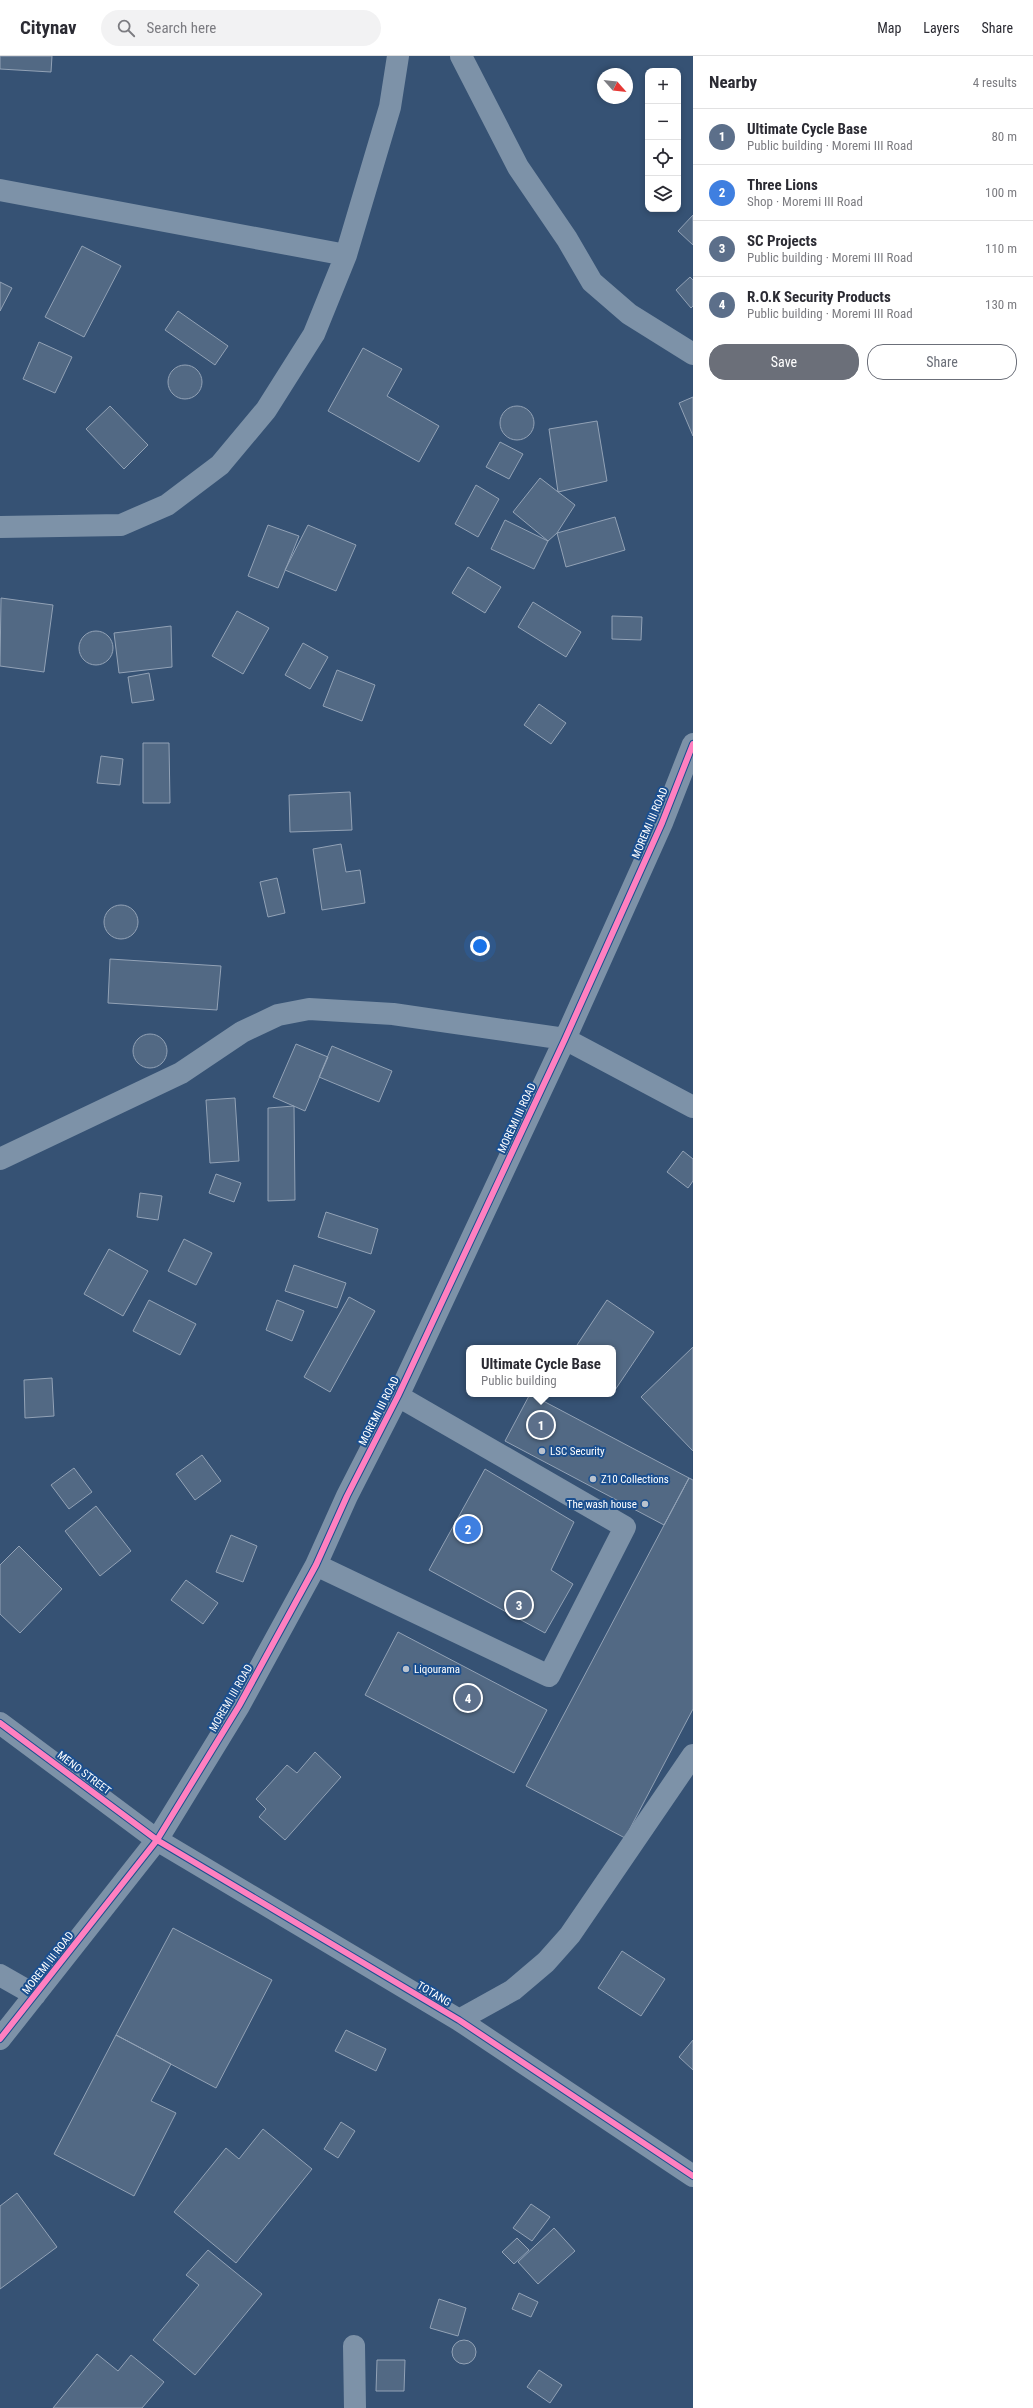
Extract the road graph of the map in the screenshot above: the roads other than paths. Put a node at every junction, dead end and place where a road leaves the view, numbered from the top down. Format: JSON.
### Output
{"nodes":[{"id":1,"x":398,"y":56,"type":"edge"},
{"id":2,"x":461,"y":56,"type":"edge"},
{"id":3,"x":0,"y":190,"type":"edge"},
{"id":4,"x":346,"y":255,"type":"junction"},
{"id":5,"x":693,"y":354,"type":"edge"},
{"id":6,"x":0,"y":527,"type":"edge"},
{"id":7,"x":693,"y":744,"type":"edge"},
{"id":8,"x":565,"y":1039,"type":"junction"},
{"id":9,"x":693,"y":1107,"type":"edge"},
{"id":10,"x":0,"y":1159,"type":"edge"},
{"id":11,"x":398,"y":1396,"type":"junction"},
{"id":12,"x":316,"y":1565,"type":"junction"},
{"id":13,"x":0,"y":1723,"type":"edge"},
{"id":14,"x":693,"y":1755,"type":"edge"},
{"id":15,"x":157,"y":1840,"type":"junction"},
{"id":16,"x":0,"y":1975,"type":"edge"},
{"id":17,"x":35,"y":1995,"type":"junction"},
{"id":18,"x":459,"y":2020,"type":"junction"},
{"id":19,"x":0,"y":2039,"type":"edge"},
{"id":20,"x":693,"y":2176,"type":"edge"},
{"id":21,"x":354,"y":2346,"type":"dead end"},
{"id":22,"x":355,"y":2408,"type":"edge"}],
"edges":[{"from":1,"to":4,"type":"street"},
{"from":2,"to":5,"type":"street"},
{"from":3,"to":4,"type":"street"},
{"from":4,"to":6,"type":"street"},
{"from":7,"to":8,"type":"street","name":"MOREMI III ROAD"},
{"from":8,"to":9,"type":"street"},
{"from":8,"to":10,"type":"street"},
{"from":8,"to":11,"type":"street","name":"MOREMI III ROAD"},
{"from":11,"to":12,"type":"street","name":"MOREMI III ROAD"},
{"from":11,"to":12,"type":"street"},
{"from":12,"to":15,"type":"street","name":"MOREMI III ROAD"},
{"from":13,"to":15,"type":"street","name":"MENO STREET"},
{"from":14,"to":18,"type":"street"},
{"from":15,"to":17,"type":"street","name":"MOREMI III ROAD"},
{"from":15,"to":18,"type":"street","name":"TOTANG"},
{"from":16,"to":17,"type":"street"},
{"from":17,"to":19,"type":"street","name":"MOREMI III ROAD"},
{"from":18,"to":20,"type":"street","name":"TOTANG"},
{"from":21,"to":22,"type":"street"}]}
